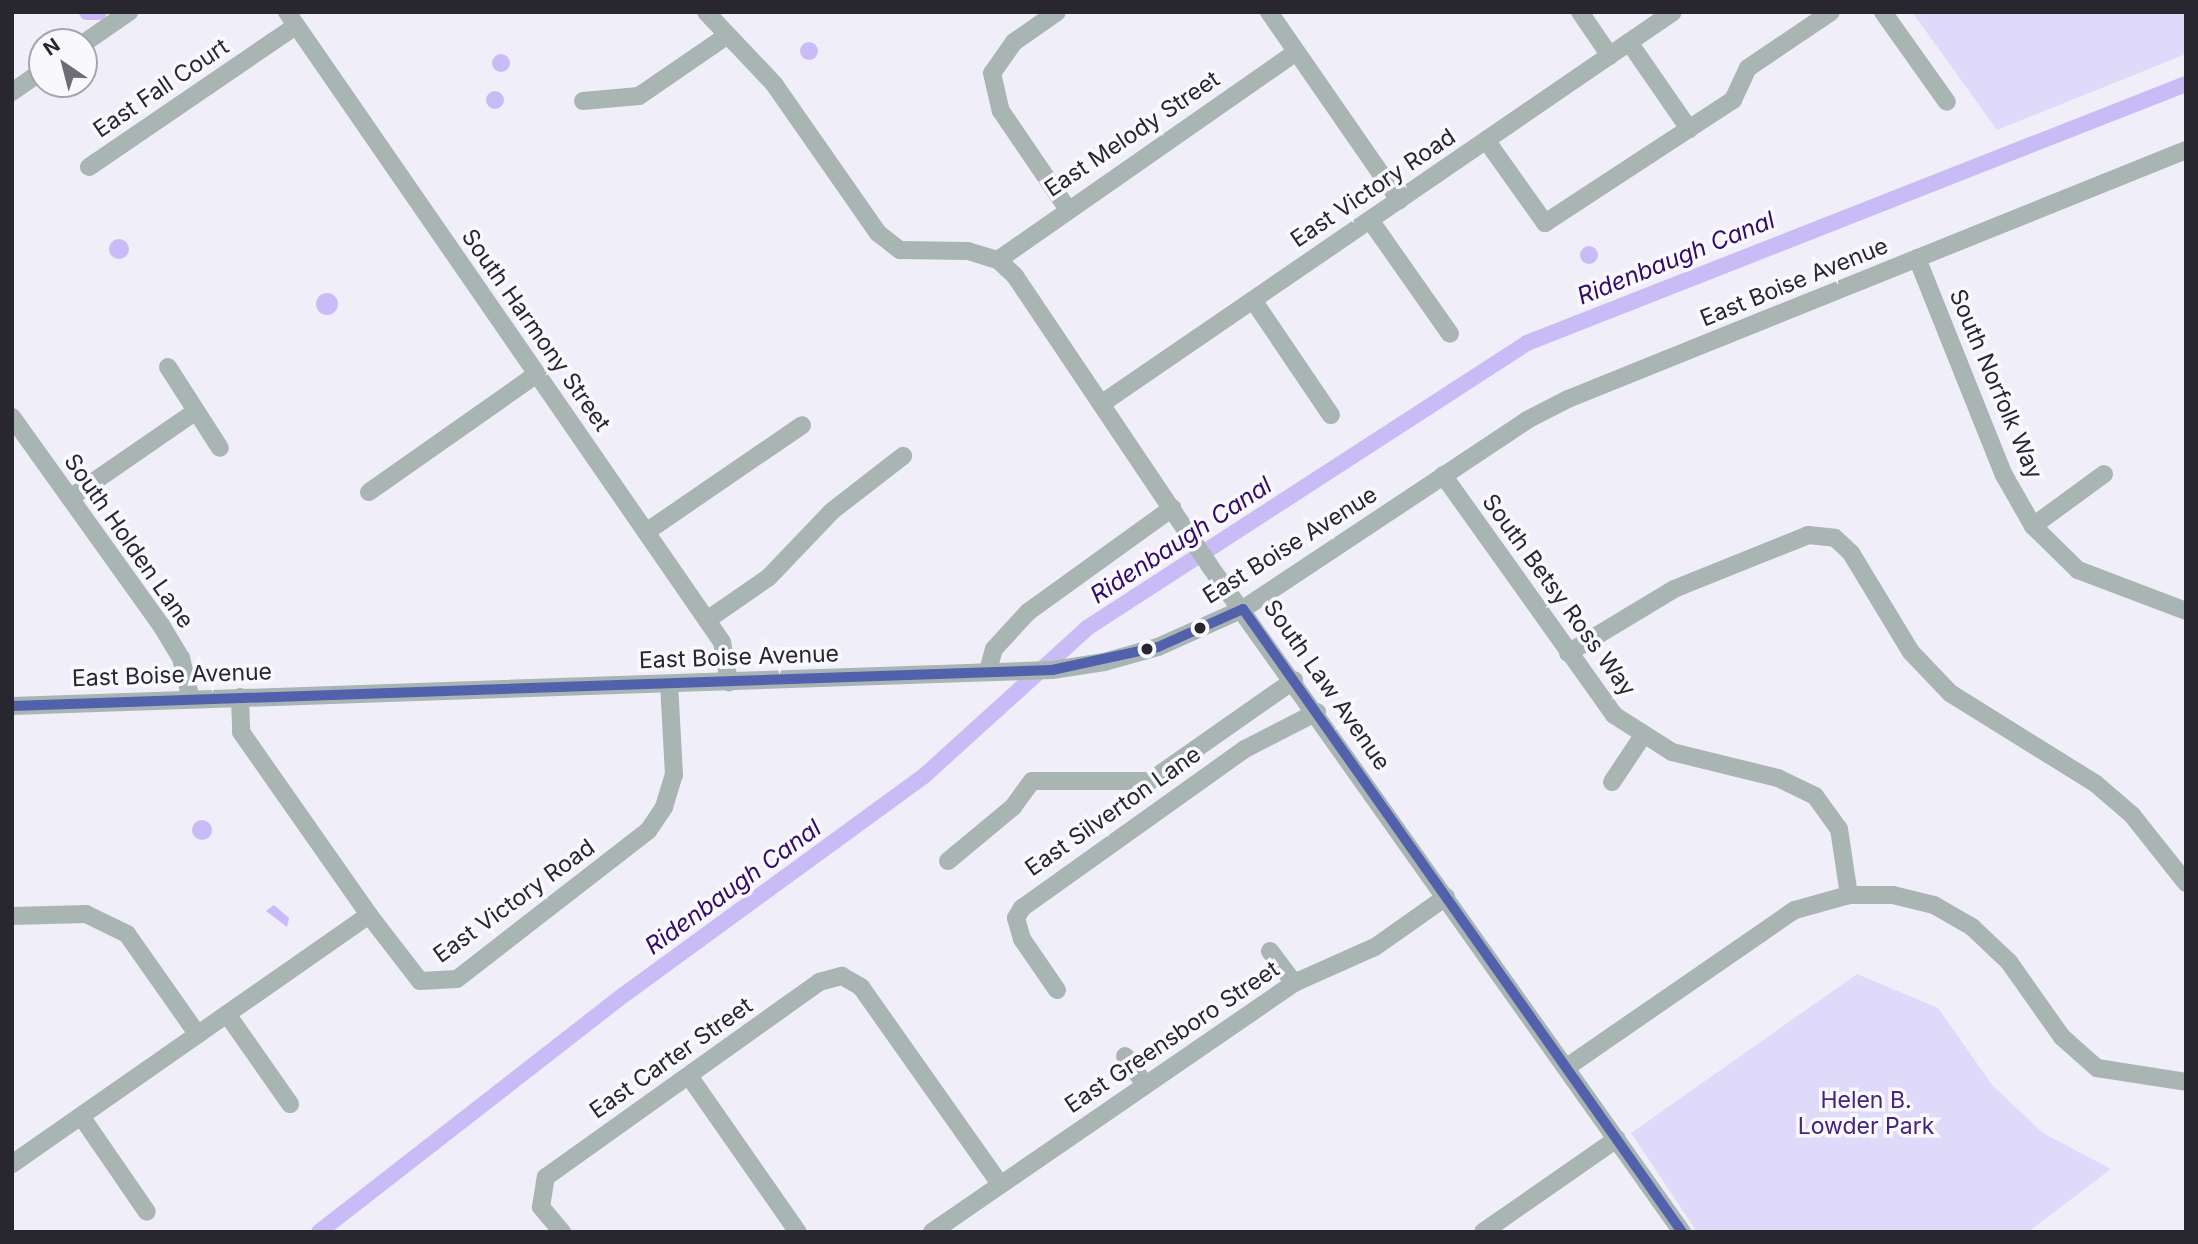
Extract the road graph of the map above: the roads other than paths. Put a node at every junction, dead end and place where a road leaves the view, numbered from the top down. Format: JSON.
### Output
{"nodes":[{"id":1,"x":129,"y":12,"type":"edge"},
{"id":2,"x":706,"y":12,"type":"edge"},
{"id":3,"x":1057,"y":12,"type":"edge"},
{"id":4,"x":1269,"y":12,"type":"edge"},
{"id":5,"x":1580,"y":12,"type":"edge"},
{"id":6,"x":1673,"y":12,"type":"edge"},
{"id":7,"x":1831,"y":12,"type":"edge"},
{"id":8,"x":1883,"y":12,"type":"edge"},
{"id":9,"x":291,"y":19,"type":"edge"},
{"id":10,"x":98,"y":33,"type":"edge"},
{"id":11,"x":725,"y":37,"type":"junction"},
{"id":12,"x":1629,"y":42,"type":"junction"},
{"id":13,"x":1296,"y":51,"type":"junction"},
{"id":14,"x":1610,"y":56,"type":"junction"},
{"id":15,"x":28,"y":81,"type":"edge"},
{"id":16,"x":12,"y":92,"type":"edge"},
{"id":17,"x":583,"y":101,"type":"dead end"},
{"id":18,"x":1947,"y":102,"type":"dead end"},
{"id":19,"x":1689,"y":129,"type":"junction"},
{"id":20,"x":1486,"y":140,"type":"junction"},
{"id":21,"x":2186,"y":150,"type":"edge"},
{"id":22,"x":89,"y":167,"type":"dead end"},
{"id":23,"x":1399,"y":200,"type":"junction"},
{"id":24,"x":1068,"y":208,"type":"junction"},
{"id":25,"x":1370,"y":220,"type":"junction"},
{"id":26,"x":1917,"y":258,"type":"junction"},
{"id":27,"x":998,"y":260,"type":"junction"},
{"id":28,"x":1253,"y":300,"type":"junction"},
{"id":29,"x":1450,"y":334,"type":"dead end"},
{"id":30,"x":168,"y":367,"type":"dead end"},
{"id":31,"x":537,"y":374,"type":"junction"},
{"id":32,"x":1101,"y":404,"type":"junction"},
{"id":33,"x":196,"y":411,"type":"junction"},
{"id":34,"x":1331,"y":415,"type":"dead end"},
{"id":35,"x":12,"y":417,"type":"edge"},
{"id":36,"x":802,"y":425,"type":"dead end"},
{"id":37,"x":220,"y":448,"type":"dead end"},
{"id":38,"x":903,"y":456,"type":"dead end"},
{"id":39,"x":2104,"y":474,"type":"dead end"},
{"id":40,"x":1443,"y":475,"type":"junction"},
{"id":41,"x":369,"y":492,"type":"dead end"},
{"id":42,"x":70,"y":498,"type":"junction"},
{"id":43,"x":1172,"y":508,"type":"junction"},
{"id":44,"x":2034,"y":526,"type":"junction"},
{"id":45,"x":646,"y":532,"type":"junction"},
{"id":46,"x":1243,"y":609,"type":"junction"},
{"id":47,"x":2186,"y":611,"type":"edge"},
{"id":48,"x":707,"y":620,"type":"junction"},
{"id":49,"x":1568,"y":653,"type":"junction"},
{"id":50,"x":988,"y":671,"type":"junction"},
{"id":51,"x":1294,"y":680,"type":"junction"},
{"id":52,"x":729,"y":682,"type":"junction"},
{"id":53,"x":669,"y":684,"type":"junction"},
{"id":54,"x":240,"y":697,"type":"junction"},
{"id":55,"x":191,"y":699,"type":"junction"},
{"id":56,"x":12,"y":706,"type":"edge"},
{"id":57,"x":1317,"y":712,"type":"junction"},
{"id":58,"x":1642,"y":737,"type":"junction"},
{"id":59,"x":1612,"y":782,"type":"dead end"},
{"id":60,"x":948,"y":861,"type":"dead end"},
{"id":61,"x":2186,"y":883,"type":"edge"},
{"id":62,"x":1849,"y":895,"type":"junction"},
{"id":63,"x":1446,"y":897,"type":"junction"},
{"id":64,"x":369,"y":915,"type":"junction"},
{"id":65,"x":12,"y":916,"type":"edge"},
{"id":66,"x":1270,"y":951,"type":"dead end"},
{"id":67,"x":1294,"y":984,"type":"junction"},
{"id":68,"x":1057,"y":990,"type":"dead end"},
{"id":69,"x":228,"y":1014,"type":"junction"},
{"id":70,"x":198,"y":1035,"type":"junction"},
{"id":71,"x":1125,"y":1056,"type":"dead end"},
{"id":72,"x":1567,"y":1068,"type":"junction"},
{"id":73,"x":689,"y":1076,"type":"junction"},
{"id":74,"x":2186,"y":1082,"type":"edge"},
{"id":75,"x":1145,"y":1085,"type":"junction"},
{"id":76,"x":290,"y":1104,"type":"dead end"},
{"id":77,"x":81,"y":1116,"type":"junction"},
{"id":78,"x":1617,"y":1139,"type":"junction"},
{"id":79,"x":12,"y":1164,"type":"edge"},
{"id":80,"x":1000,"y":1184,"type":"junction"},
{"id":81,"x":147,"y":1212,"type":"dead end"},
{"id":82,"x":562,"y":1232,"type":"edge"},
{"id":83,"x":798,"y":1232,"type":"edge"},
{"id":84,"x":932,"y":1232,"type":"edge"},
{"id":85,"x":1483,"y":1232,"type":"edge"},
{"id":86,"x":1682,"y":1232,"type":"edge"}],
"edges":[{"from":1,"to":10,"type":"street"},
{"from":2,"to":11,"type":"street"},
{"from":3,"to":24,"type":"street"},
{"from":4,"to":13,"type":"street"},
{"from":5,"to":14,"type":"street"},
{"from":6,"to":12,"type":"street","name":"East Victory Road"},
{"from":7,"to":19,"type":"street"},
{"from":8,"to":18,"type":"street"},
{"from":9,"to":22,"type":"street","name":"East Fall Court"},
{"from":9,"to":31,"type":"street","name":"South Harmony Street"},
{"from":11,"to":17,"type":"street"},
{"from":11,"to":27,"type":"street"},
{"from":12,"to":14,"type":"street","name":"East Victory Road"},
{"from":12,"to":19,"type":"street"},
{"from":13,"to":23,"type":"street"},
{"from":13,"to":24,"type":"street","name":"East Melody Street"},
{"from":14,"to":20,"type":"street","name":"East Victory Road"},
{"from":15,"to":16,"type":"street"},
{"from":19,"to":20,"type":"street"},
{"from":20,"to":23,"type":"street","name":"East Victory Road"},
{"from":21,"to":26,"type":"street","name":"East Boise Avenue"},
{"from":23,"to":25,"type":"street","name":"East Victory Road"},
{"from":24,"to":27,"type":"street","name":"East Melody Street"},
{"from":25,"to":28,"type":"street","name":"East Victory Road"},
{"from":25,"to":29,"type":"street"},
{"from":26,"to":40,"type":"street","name":"East Boise Avenue"},
{"from":26,"to":44,"type":"street","name":"South Norfolk Way"},
{"from":27,"to":32,"type":"street","name":"South Law Avenue"},
{"from":28,"to":32,"type":"street","name":"East Victory Road"},
{"from":28,"to":34,"type":"street"},
{"from":30,"to":33,"type":"street"},
{"from":31,"to":41,"type":"street"},
{"from":31,"to":45,"type":"street","name":"South Harmony Street"},
{"from":32,"to":43,"type":"street","name":"South Law Avenue"},
{"from":33,"to":37,"type":"street"},
{"from":33,"to":42,"type":"street"},
{"from":35,"to":42,"type":"street","name":"South Holden Lane"},
{"from":36,"to":45,"type":"street"},
{"from":38,"to":48,"type":"street"},
{"from":39,"to":44,"type":"street"},
{"from":40,"to":46,"type":"street","name":"East Boise Avenue"},
{"from":40,"to":49,"type":"street","name":"South Betsy Ross Way"},
{"from":42,"to":55,"type":"street","name":"South Holden Lane"},
{"from":43,"to":46,"type":"street","name":"South Law Avenue"},
{"from":43,"to":50,"type":"street"},
{"from":44,"to":47,"type":"street","name":"South Norfolk Way"},
{"from":45,"to":48,"type":"street","name":"South Harmony Street"},
{"from":46,"to":50,"type":"street","name":"East Boise Avenue"},
{"from":46,"to":51,"type":"street","name":"South Law Avenue"},
{"from":48,"to":52,"type":"street","name":"South Harmony Street"},
{"from":49,"to":58,"type":"street","name":"South Betsy Ross Way"},
{"from":49,"to":61,"type":"street"},
{"from":50,"to":52,"type":"street","name":"East Boise Avenue"},
{"from":51,"to":57,"type":"street","name":"South Law Avenue"},
{"from":51,"to":60,"type":"street"},
{"from":52,"to":53,"type":"street","name":"East Boise Avenue"},
{"from":53,"to":54,"type":"street","name":"East Boise Avenue"},
{"from":53,"to":64,"type":"street","name":"East Victory Road"},
{"from":54,"to":55,"type":"street","name":"East Boise Avenue"},
{"from":54,"to":64,"type":"street","name":"East Victory Road"},
{"from":55,"to":56,"type":"street","name":"East Boise Avenue"},
{"from":57,"to":63,"type":"street","name":"South Law Avenue"},
{"from":57,"to":68,"type":"street","name":"East Silverton Lane"},
{"from":58,"to":59,"type":"street"},
{"from":58,"to":62,"type":"street","name":"South Betsy Ross Way"},
{"from":62,"to":72,"type":"street"},
{"from":62,"to":74,"type":"street"},
{"from":63,"to":67,"type":"street","name":"East Greensboro Street"},
{"from":63,"to":72,"type":"street","name":"South Law Avenue"},
{"from":64,"to":69,"type":"street"},
{"from":65,"to":70,"type":"street"},
{"from":66,"to":67,"type":"street"},
{"from":67,"to":75,"type":"street","name":"East Greensboro Street"},
{"from":69,"to":70,"type":"street"},
{"from":69,"to":76,"type":"street"},
{"from":70,"to":77,"type":"street"},
{"from":71,"to":75,"type":"street"},
{"from":72,"to":78,"type":"street","name":"South Law Avenue"},
{"from":73,"to":80,"type":"street","name":"East Carter Street"},
{"from":73,"to":82,"type":"street","name":"East Carter Street"},
{"from":73,"to":83,"type":"street"},
{"from":75,"to":80,"type":"street","name":"East Greensboro Street"},
{"from":77,"to":79,"type":"street"},
{"from":77,"to":81,"type":"street"},
{"from":78,"to":85,"type":"street"},
{"from":78,"to":86,"type":"street","name":"South Law Avenue"},
{"from":80,"to":84,"type":"street","name":"East Greensboro Street"}]}
